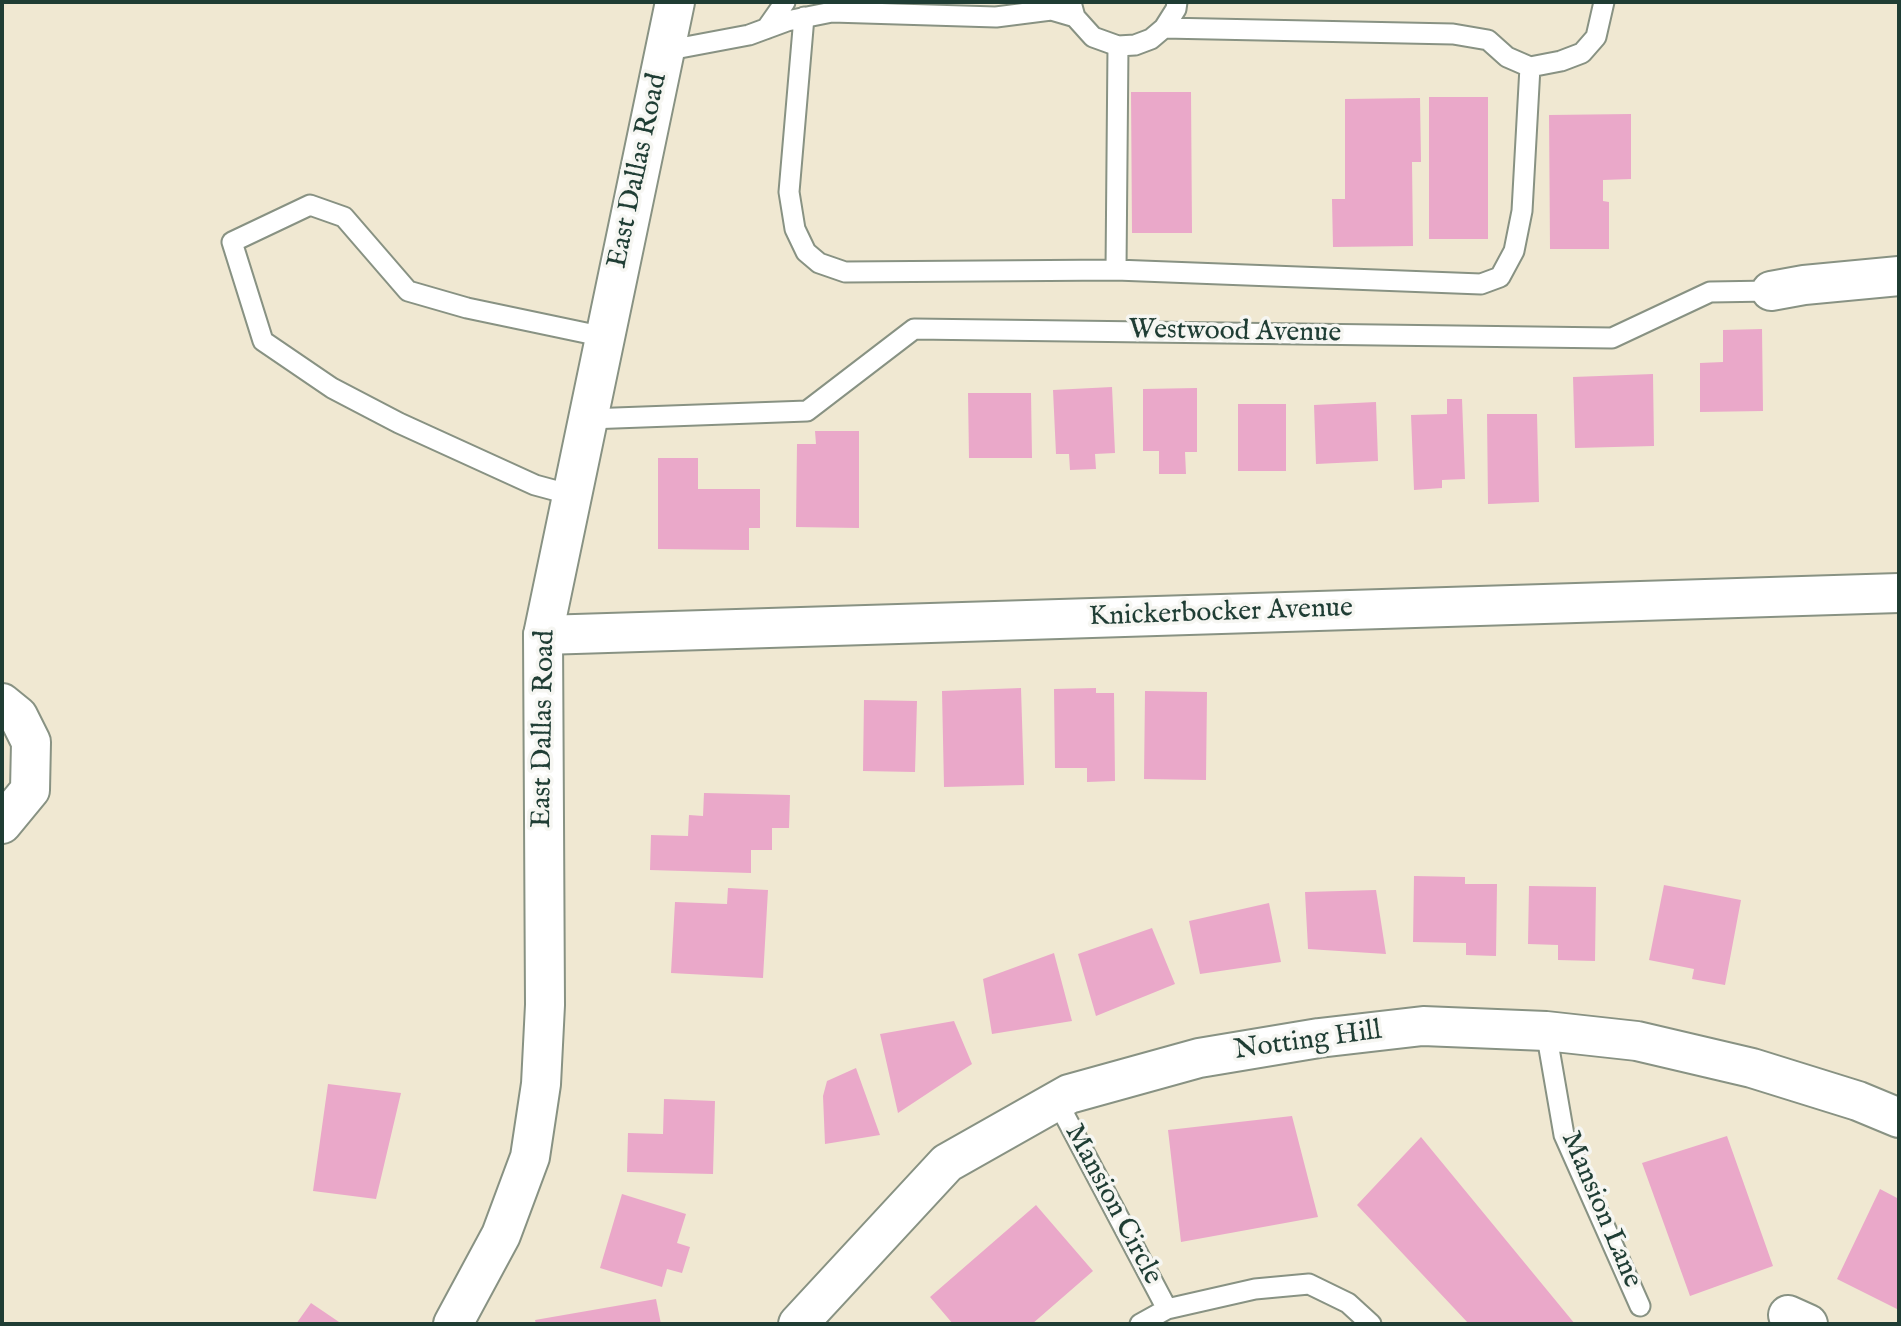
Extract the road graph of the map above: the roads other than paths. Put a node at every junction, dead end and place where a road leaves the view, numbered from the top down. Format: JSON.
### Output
{"nodes":[{"id":1,"x":675,"y":2,"type":"edge"},
{"id":2,"x":785,"y":2,"type":"edge"},
{"id":3,"x":1177,"y":2,"type":"edge"},
{"id":4,"x":1604,"y":2,"type":"edge"},
{"id":5,"x":1073,"y":9,"type":"edge"},
{"id":6,"x":804,"y":17,"type":"junction"},
{"id":7,"x":1164,"y":28,"type":"junction"},
{"id":8,"x":766,"y":29,"type":"junction"},
{"id":9,"x":1118,"y":46,"type":"junction"},
{"id":10,"x":664,"y":51,"type":"junction"},
{"id":11,"x":1530,"y":67,"type":"junction"},
{"id":12,"x":1116,"y":270,"type":"junction"},
{"id":13,"x":1899,"y":276,"type":"edge"},
{"id":14,"x":1771,"y":291,"type":"joint"},
{"id":15,"x":605,"y":337,"type":"junction"},
{"id":16,"x":588,"y":419,"type":"junction"},
{"id":17,"x":572,"y":495,"type":"junction"},
{"id":18,"x":1899,"y":593,"type":"edge"},
{"id":19,"x":543,"y":635,"type":"junction"},
{"id":20,"x":2,"y":703,"type":"edge"},
{"id":21,"x":2,"y":824,"type":"edge"},
{"id":22,"x":1546,"y":1031,"type":"junction"},
{"id":23,"x":1057,"y":1101,"type":"junction"},
{"id":24,"x":1899,"y":1118,"type":"edge"},
{"id":25,"x":1640,"y":1306,"type":"dead end"},
{"id":26,"x":1167,"y":1309,"type":"junction"},
{"id":27,"x":453,"y":1324,"type":"edge"},
{"id":28,"x":798,"y":1324,"type":"edge"},
{"id":29,"x":1140,"y":1324,"type":"edge"},
{"id":30,"x":1371,"y":1324,"type":"edge"}],
"edges":[{"from":1,"to":10,"type":"street","name":"East Dallas Road"},
{"from":2,"to":8,"type":"lane"},
{"from":3,"to":7,"type":"lane"},
{"from":4,"to":11,"type":"lane"},
{"from":5,"to":6,"type":"lane"},
{"from":5,"to":9,"type":"lane"},
{"from":6,"to":8,"type":"lane"},
{"from":6,"to":12,"type":"lane"},
{"from":7,"to":9,"type":"lane"},
{"from":7,"to":11,"type":"lane"},
{"from":8,"to":10,"type":"lane"},
{"from":9,"to":12,"type":"lane"},
{"from":10,"to":15,"type":"street","name":"East Dallas Road"},
{"from":11,"to":12,"type":"lane"},
{"from":13,"to":14,"type":"street","name":"Westwood Avenue"},
{"from":14,"to":16,"type":"lane","name":"Westwood Avenue"},
{"from":15,"to":16,"type":"street","name":"East Dallas Road"},
{"from":15,"to":17,"type":"lane"},
{"from":16,"to":17,"type":"street","name":"East Dallas Road"},
{"from":17,"to":19,"type":"street","name":"East Dallas Road"},
{"from":18,"to":19,"type":"street","name":"Knickerbocker Avenue"},
{"from":19,"to":27,"type":"street","name":"East Dallas Road"},
{"from":20,"to":21,"type":"street"},
{"from":22,"to":23,"type":"street","name":"Notting Hill"},
{"from":22,"to":24,"type":"street","name":"Notting Hill"},
{"from":22,"to":25,"type":"lane","name":"Mansion Lane"},
{"from":23,"to":26,"type":"lane","name":"Mansion Circle"},
{"from":23,"to":28,"type":"street","name":"Notting Hill"},
{"from":26,"to":29,"type":"lane","name":"Mansion Circle"},
{"from":26,"to":30,"type":"lane","name":"Mansion Circle"}]}
